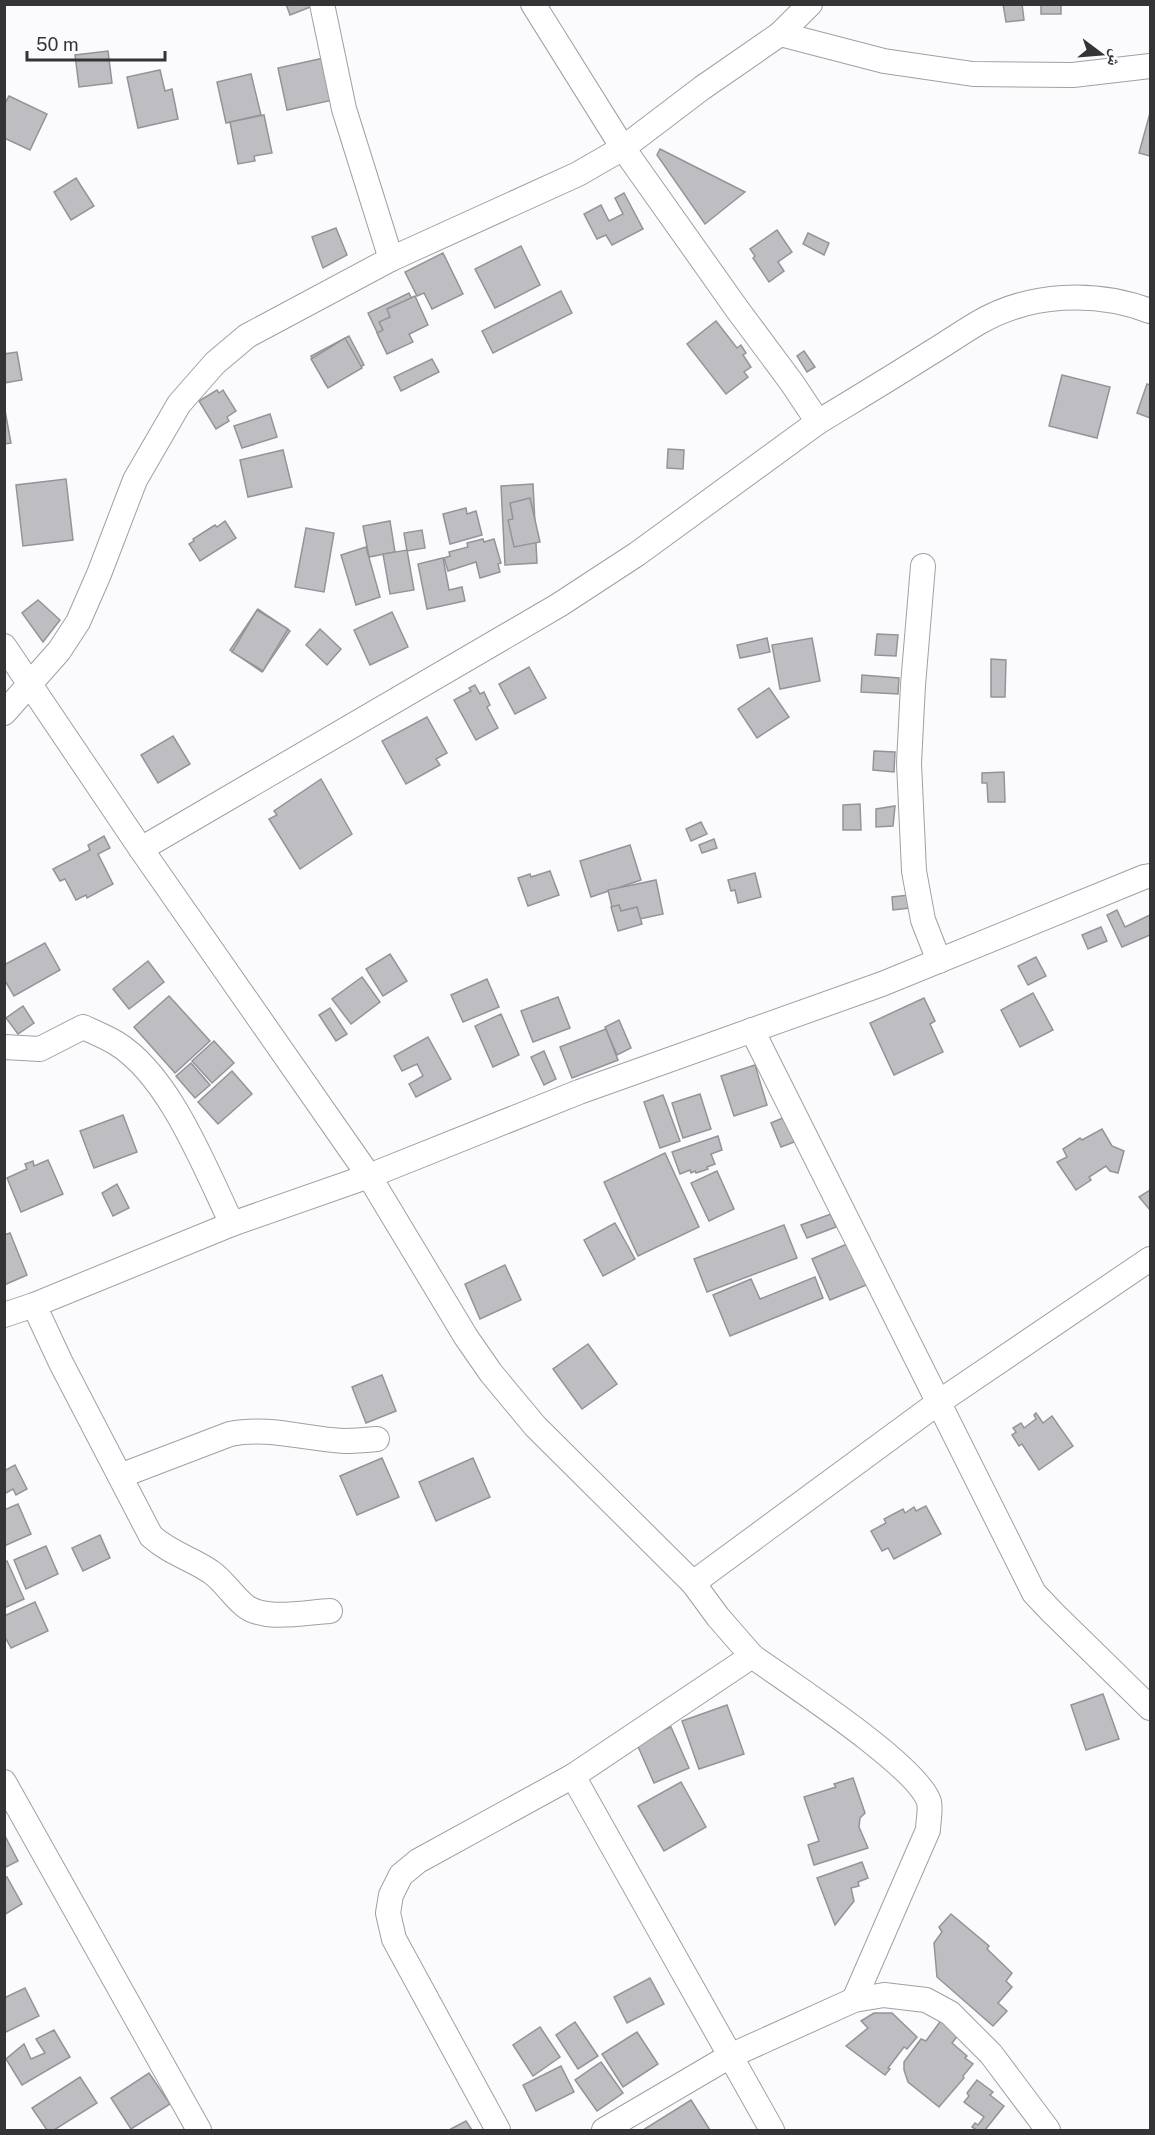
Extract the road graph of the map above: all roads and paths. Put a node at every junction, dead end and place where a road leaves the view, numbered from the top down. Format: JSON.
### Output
{"nodes":[{"id":1,"x":322,"y":4,"type":"edge"},
{"id":2,"x":533,"y":4,"type":"edge"},
{"id":3,"x":810,"y":4,"type":"edge"},
{"id":4,"x":780,"y":34,"type":"junction"},
{"id":5,"x":1150,"y":66,"type":"edge"},
{"id":6,"x":623,"y":148,"type":"junction"},
{"id":7,"x":391,"y":260,"type":"junction"},
{"id":8,"x":1150,"y":311,"type":"edge"},
{"id":9,"x":818,"y":422,"type":"junction"},
{"id":10,"x":923,"y":566,"type":"dead end"},
{"id":11,"x":4,"y":646,"type":"edge"},
{"id":12,"x":28,"y":684,"type":"junction"},
{"id":13,"x":4,"y":713,"type":"edge"},
{"id":14,"x":141,"y":849,"type":"junction"},
{"id":15,"x":1148,"y":875,"type":"edge"},
{"id":16,"x":939,"y":962,"type":"junction"},
{"id":17,"x":752,"y":1030,"type":"junction"},
{"id":18,"x":4,"y":1047,"type":"edge"},
{"id":19,"x":369,"y":1176,"type":"junction"},
{"id":20,"x":232,"y":1224,"type":"junction"},
{"id":21,"x":1150,"y":1259,"type":"edge"},
{"id":22,"x":34,"y":1305,"type":"junction"},
{"id":23,"x":4,"y":1315,"type":"edge"},
{"id":24,"x":939,"y":1402,"type":"junction"},
{"id":25,"x":377,"y":1438,"type":"dead end"},
{"id":26,"x":120,"y":1476,"type":"junction"},
{"id":27,"x":693,"y":1583,"type":"junction"},
{"id":28,"x":330,"y":1611,"type":"dead end"},
{"id":29,"x":752,"y":1656,"type":"junction"},
{"id":30,"x":1150,"y":1708,"type":"edge"},
{"id":31,"x":573,"y":1776,"type":"junction"},
{"id":32,"x":4,"y":1782,"type":"edge"},
{"id":33,"x":854,"y":2000,"type":"junction"},
{"id":34,"x":730,"y":2056,"type":"junction"},
{"id":35,"x":199,"y":2130,"type":"edge"},
{"id":36,"x":498,"y":2130,"type":"edge"},
{"id":37,"x":604,"y":2130,"type":"edge"},
{"id":38,"x":772,"y":2130,"type":"edge"},
{"id":39,"x":1048,"y":2130,"type":"edge"}],
"edges":[{"from":1,"to":7,"type":"street"},
{"from":2,"to":6,"type":"street"},
{"from":3,"to":4,"type":"street"},
{"from":4,"to":5,"type":"street"},
{"from":4,"to":6,"type":"street"},
{"from":6,"to":7,"type":"street"},
{"from":6,"to":9,"type":"street"},
{"from":7,"to":12,"type":"street"},
{"from":8,"to":9,"type":"street"},
{"from":9,"to":14,"type":"street"},
{"from":10,"to":16,"type":"street"},
{"from":11,"to":12,"type":"street"},
{"from":12,"to":13,"type":"street"},
{"from":12,"to":14,"type":"street"},
{"from":14,"to":19,"type":"street"},
{"from":15,"to":16,"type":"street"},
{"from":16,"to":17,"type":"street"},
{"from":17,"to":19,"type":"street"},
{"from":17,"to":24,"type":"street"},
{"from":18,"to":20,"type":"street"},
{"from":19,"to":20,"type":"street"},
{"from":19,"to":27,"type":"street"},
{"from":20,"to":22,"type":"street"},
{"from":21,"to":24,"type":"street"},
{"from":22,"to":23,"type":"street"},
{"from":22,"to":26,"type":"street"},
{"from":24,"to":27,"type":"street"},
{"from":24,"to":30,"type":"street"},
{"from":25,"to":26,"type":"street"},
{"from":26,"to":28,"type":"street"},
{"from":27,"to":29,"type":"street"},
{"from":29,"to":31,"type":"street"},
{"from":29,"to":33,"type":"street"},
{"from":31,"to":34,"type":"street"},
{"from":31,"to":36,"type":"street"},
{"from":32,"to":35,"type":"street"},
{"from":33,"to":34,"type":"street"},
{"from":33,"to":39,"type":"street"},
{"from":34,"to":37,"type":"street"},
{"from":34,"to":38,"type":"street"}]}
